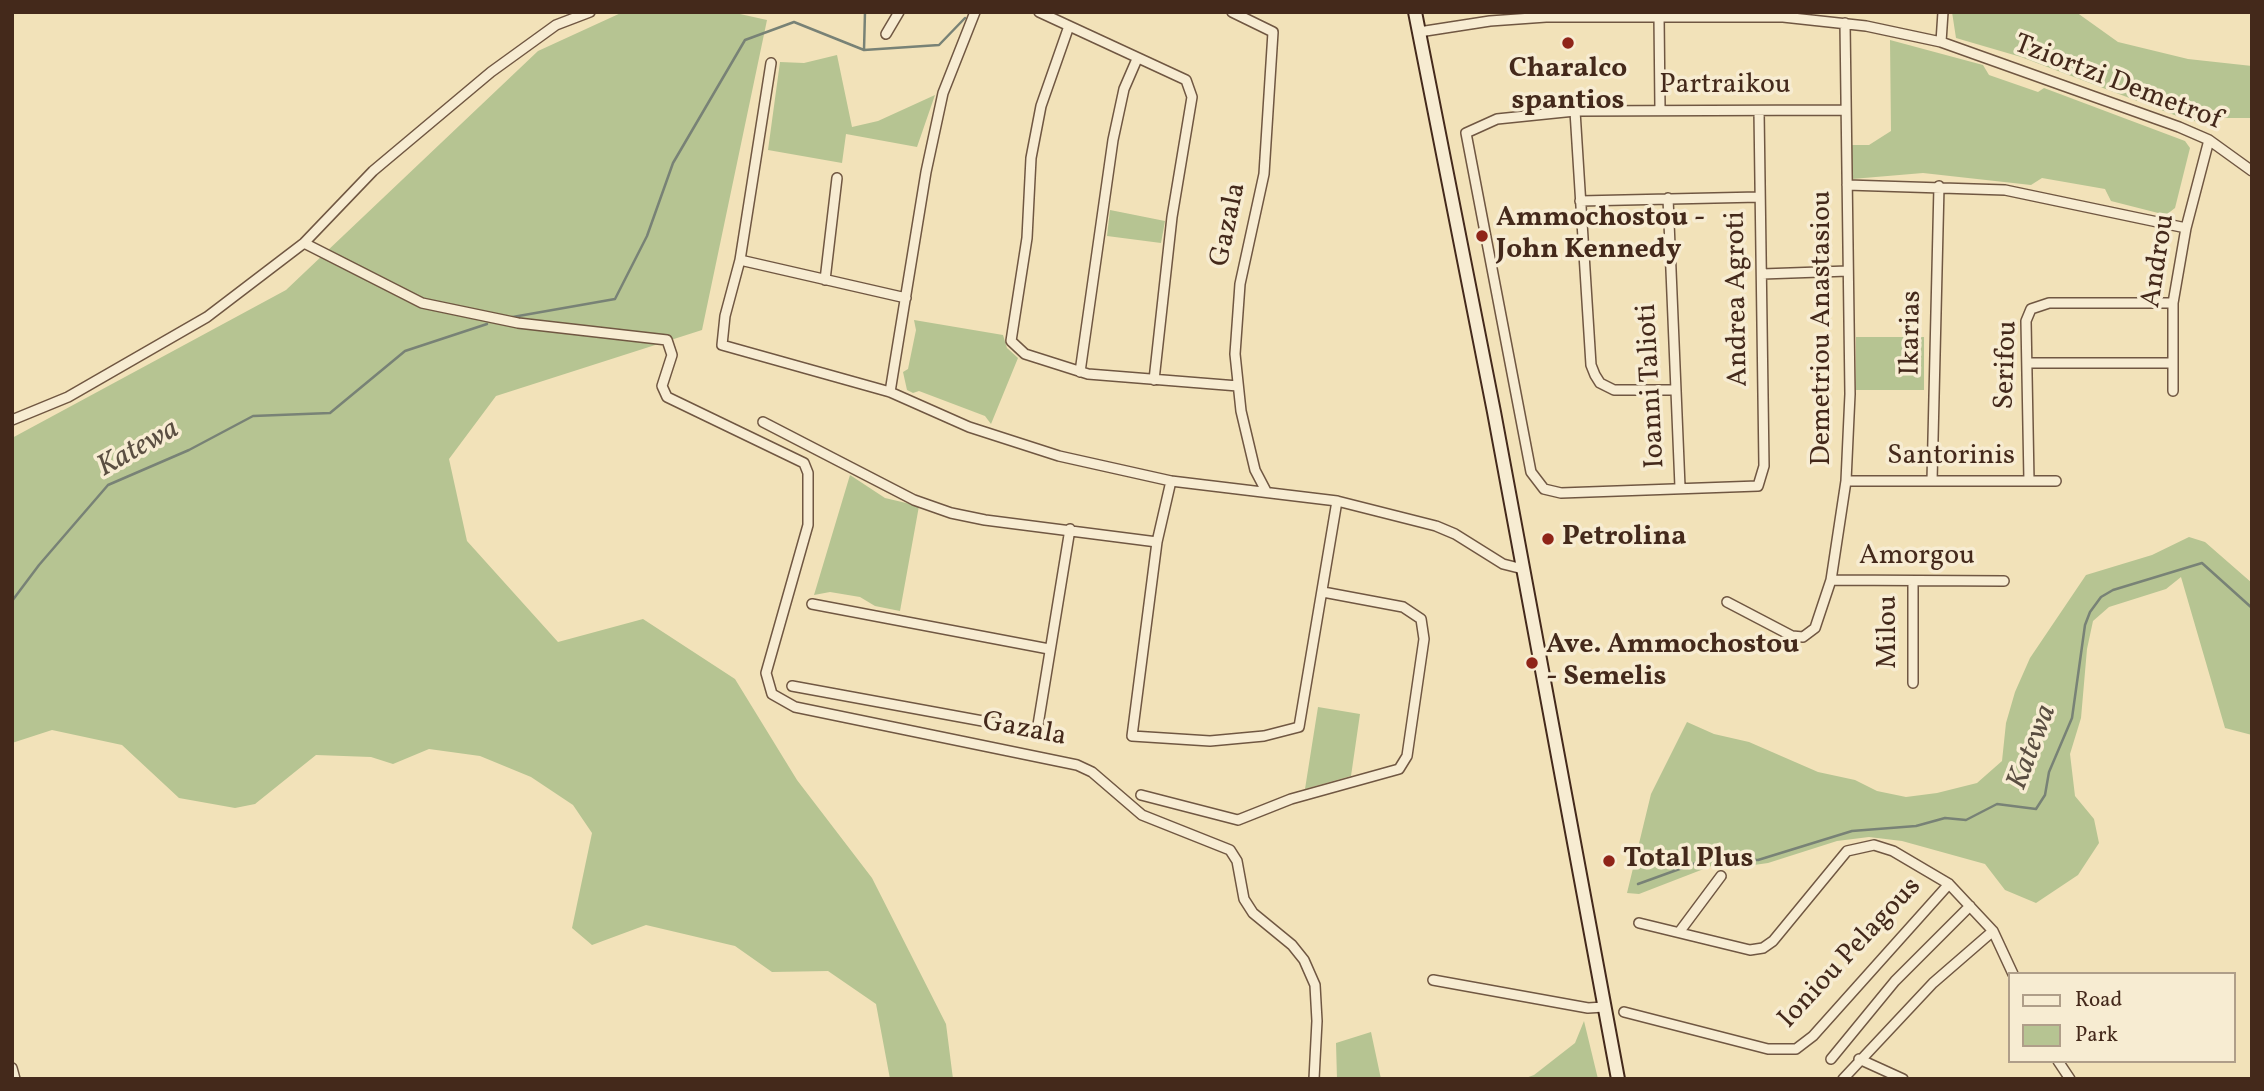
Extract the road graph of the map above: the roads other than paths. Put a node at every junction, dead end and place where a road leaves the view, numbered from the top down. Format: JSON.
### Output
{"nodes":[{"id":1,"x":590,"y":12,"type":"edge"},
{"id":2,"x":899,"y":12,"type":"edge"},
{"id":3,"x":975,"y":12,"type":"edge"},
{"id":4,"x":1039,"y":12,"type":"edge"},
{"id":5,"x":1232,"y":12,"type":"edge"},
{"id":6,"x":1415,"y":12,"type":"edge"},
{"id":7,"x":1943,"y":12,"type":"edge"},
{"id":8,"x":1756,"y":14,"type":"edge"},
{"id":9,"x":1546,"y":15,"type":"edge"},
{"id":10,"x":1659,"y":16,"type":"junction"},
{"id":11,"x":1845,"y":23,"type":"junction"},
{"id":12,"x":1069,"y":26,"type":"junction"},
{"id":13,"x":1419,"y":32,"type":"junction"},
{"id":14,"x":886,"y":34,"type":"dead end"},
{"id":15,"x":1941,"y":42,"type":"junction"},
{"id":16,"x":1137,"y":59,"type":"junction"},
{"id":17,"x":771,"y":63,"type":"dead end"},
{"id":18,"x":1660,"y":109,"type":"junction"},
{"id":19,"x":1844,"y":110,"type":"junction"},
{"id":20,"x":1575,"y":111,"type":"junction"},
{"id":21,"x":1759,"y":111,"type":"junction"},
{"id":22,"x":2209,"y":141,"type":"junction"},
{"id":23,"x":2252,"y":172,"type":"edge"},
{"id":24,"x":837,"y":178,"type":"dead end"},
{"id":25,"x":1847,"y":185,"type":"junction"},
{"id":26,"x":1939,"y":186,"type":"junction"},
{"id":27,"x":1759,"y":197,"type":"junction"},
{"id":28,"x":1668,"y":198,"type":"junction"},
{"id":29,"x":1580,"y":201,"type":"junction"},
{"id":30,"x":2186,"y":228,"type":"junction"},
{"id":31,"x":304,"y":243,"type":"junction"},
{"id":32,"x":740,"y":260,"type":"junction"},
{"id":33,"x":1848,"y":271,"type":"junction"},
{"id":34,"x":1762,"y":274,"type":"junction"},
{"id":35,"x":825,"y":280,"type":"junction"},
{"id":36,"x":906,"y":298,"type":"junction"},
{"id":37,"x":2173,"y":303,"type":"junction"},
{"id":38,"x":2027,"y":363,"type":"junction"},
{"id":39,"x":2173,"y":363,"type":"junction"},
{"id":40,"x":1080,"y":372,"type":"junction"},
{"id":41,"x":1154,"y":380,"type":"junction"},
{"id":42,"x":1238,"y":386,"type":"junction"},
{"id":43,"x":1675,"y":390,"type":"junction"},
{"id":44,"x":2173,"y":391,"type":"dead end"},
{"id":45,"x":890,"y":392,"type":"junction"},
{"id":46,"x":12,"y":420,"type":"edge"},
{"id":47,"x":763,"y":422,"type":"dead end"},
{"id":48,"x":1171,"y":481,"type":"junction"},
{"id":49,"x":1846,"y":481,"type":"junction"},
{"id":50,"x":1932,"y":481,"type":"junction"},
{"id":51,"x":2029,"y":481,"type":"junction"},
{"id":52,"x":2056,"y":481,"type":"dead end"},
{"id":53,"x":1680,"y":487,"type":"junction"},
{"id":54,"x":1266,"y":491,"type":"junction"},
{"id":55,"x":1337,"y":501,"type":"junction"},
{"id":56,"x":1070,"y":530,"type":"junction"},
{"id":57,"x":1157,"y":542,"type":"junction"},
{"id":58,"x":1523,"y":569,"type":"junction"},
{"id":59,"x":1830,"y":580,"type":"junction"},
{"id":60,"x":1913,"y":580,"type":"junction"},
{"id":61,"x":2004,"y":581,"type":"dead end"},
{"id":62,"x":1323,"y":592,"type":"junction"},
{"id":63,"x":1727,"y":602,"type":"dead end"},
{"id":64,"x":811,"y":604,"type":"dead end"},
{"id":65,"x":1049,"y":649,"type":"junction"},
{"id":66,"x":1913,"y":682,"type":"dead end"},
{"id":67,"x":792,"y":687,"type":"dead end"},
{"id":68,"x":1141,"y":795,"type":"dead end"},
{"id":69,"x":1721,"y":876,"type":"dead end"},
{"id":70,"x":1949,"y":884,"type":"junction"},
{"id":71,"x":1970,"y":906,"type":"junction"},
{"id":72,"x":1639,"y":923,"type":"dead end"},
{"id":73,"x":1680,"y":931,"type":"junction"},
{"id":74,"x":1993,"y":931,"type":"junction"},
{"id":75,"x":2012,"y":972,"type":"edge"},
{"id":76,"x":1433,"y":980,"type":"dead end"},
{"id":77,"x":1604,"y":1007,"type":"junction"},
{"id":78,"x":1624,"y":1012,"type":"dead end"},
{"id":79,"x":1831,"y":1059,"type":"dead end"},
{"id":80,"x":1859,"y":1059,"type":"junction"},
{"id":81,"x":2059,"y":1063,"type":"edge"},
{"id":82,"x":12,"y":1068,"type":"edge"},
{"id":83,"x":15,"y":1079,"type":"edge"},
{"id":84,"x":1314,"y":1079,"type":"edge"},
{"id":85,"x":1618,"y":1079,"type":"edge"},
{"id":86,"x":1843,"y":1079,"type":"edge"},
{"id":87,"x":1903,"y":1079,"type":"edge"},
{"id":88,"x":2070,"y":1079,"type":"edge"}],
"edges":[{"from":1,"to":31,"type":"street"},
{"from":2,"to":14,"type":"street"},
{"from":3,"to":36,"type":"street"},
{"from":4,"to":12,"type":"street"},
{"from":5,"to":42,"type":"street","name":"Gazala"},
{"from":6,"to":13,"type":"main road"},
{"from":7,"to":15,"type":"street"},
{"from":8,"to":10,"type":"street","name":"Tziortzi Demetrof"},
{"from":8,"to":11,"type":"street","name":"Tziortzi Demetrof"},
{"from":9,"to":10,"type":"street","name":"Tziortzi Demetrof"},
{"from":9,"to":13,"type":"street","name":"Tziortzi Demetrof"},
{"from":10,"to":18,"type":"street"},
{"from":11,"to":15,"type":"street","name":"Tziortzi Demetrof"},
{"from":11,"to":19,"type":"street","name":"Demetriou Anastasiou"},
{"from":12,"to":16,"type":"street"},
{"from":12,"to":40,"type":"street"},
{"from":13,"to":58,"type":"main road"},
{"from":15,"to":22,"type":"street","name":"Tziortzi Demetrof"},
{"from":16,"to":40,"type":"street"},
{"from":16,"to":41,"type":"street"},
{"from":17,"to":32,"type":"street"},
{"from":18,"to":20,"type":"street","name":"Partraikou"},
{"from":18,"to":21,"type":"street","name":"Partraikou"},
{"from":19,"to":21,"type":"street","name":"Partraikou"},
{"from":19,"to":25,"type":"street","name":"Demetriou Anastasiou"},
{"from":20,"to":29,"type":"street"},
{"from":20,"to":53,"type":"street","name":"Partraikou"},
{"from":21,"to":27,"type":"street","name":"Andrea Agroti"},
{"from":22,"to":23,"type":"street","name":"Tziortzi Demetrof"},
{"from":22,"to":30,"type":"street","name":"Androu"},
{"from":24,"to":35,"type":"street"},
{"from":25,"to":26,"type":"street"},
{"from":25,"to":33,"type":"street","name":"Demetriou Anastasiou"},
{"from":26,"to":30,"type":"street"},
{"from":26,"to":50,"type":"street","name":"Ikarias"},
{"from":27,"to":28,"type":"street"},
{"from":27,"to":34,"type":"street","name":"Andrea Agroti"},
{"from":28,"to":29,"type":"street"},
{"from":28,"to":43,"type":"street","name":"Ioanni Talioti"},
{"from":29,"to":43,"type":"street"},
{"from":30,"to":37,"type":"street","name":"Androu"},
{"from":31,"to":46,"type":"street"},
{"from":31,"to":84,"type":"street","name":"Gazala"},
{"from":32,"to":35,"type":"street"},
{"from":32,"to":45,"type":"street"},
{"from":33,"to":34,"type":"street"},
{"from":33,"to":49,"type":"street","name":"Demetriou Anastasiou"},
{"from":34,"to":53,"type":"street","name":"Andrea Agroti"},
{"from":35,"to":36,"type":"street"},
{"from":36,"to":45,"type":"street"},
{"from":37,"to":38,"type":"street","name":"Serifou"},
{"from":37,"to":39,"type":"street","name":"Androu"},
{"from":38,"to":39,"type":"street"},
{"from":38,"to":51,"type":"street","name":"Serifou"},
{"from":39,"to":44,"type":"street","name":"Androu"},
{"from":40,"to":41,"type":"street"},
{"from":41,"to":42,"type":"street"},
{"from":42,"to":54,"type":"street","name":"Gazala"},
{"from":43,"to":53,"type":"street","name":"Ioanni Talioti"},
{"from":45,"to":48,"type":"street"},
{"from":47,"to":56,"type":"street"},
{"from":48,"to":54,"type":"street"},
{"from":48,"to":57,"type":"street"},
{"from":49,"to":50,"type":"street","name":"Santorinis"},
{"from":49,"to":59,"type":"street","name":"Demetriou Anastasiou"},
{"from":50,"to":51,"type":"street","name":"Santorinis"},
{"from":51,"to":52,"type":"street","name":"Santorinis"},
{"from":54,"to":55,"type":"street"},
{"from":55,"to":58,"type":"street"},
{"from":55,"to":62,"type":"street"},
{"from":56,"to":57,"type":"street"},
{"from":56,"to":65,"type":"street"},
{"from":57,"to":62,"type":"street"},
{"from":58,"to":77,"type":"main road"},
{"from":59,"to":60,"type":"street","name":"Amorgou"},
{"from":59,"to":63,"type":"street","name":"Demetriou Anastasiou"},
{"from":60,"to":61,"type":"street","name":"Amorgou"},
{"from":60,"to":66,"type":"street","name":"Milou"},
{"from":62,"to":68,"type":"street"},
{"from":64,"to":65,"type":"street"},
{"from":65,"to":67,"type":"street"},
{"from":69,"to":73,"type":"street"},
{"from":70,"to":71,"type":"street"},
{"from":70,"to":73,"type":"street"},
{"from":70,"to":78,"type":"street","name":"Ioniou Pelagous"},
{"from":71,"to":74,"type":"street"},
{"from":71,"to":79,"type":"street"},
{"from":72,"to":73,"type":"street"},
{"from":74,"to":75,"type":"street"},
{"from":74,"to":80,"type":"street"},
{"from":76,"to":77,"type":"street"},
{"from":77,"to":85,"type":"main road"},
{"from":80,"to":86,"type":"street"},
{"from":80,"to":87,"type":"street"},
{"from":81,"to":88,"type":"street"},
{"from":82,"to":83,"type":"street"}]}
